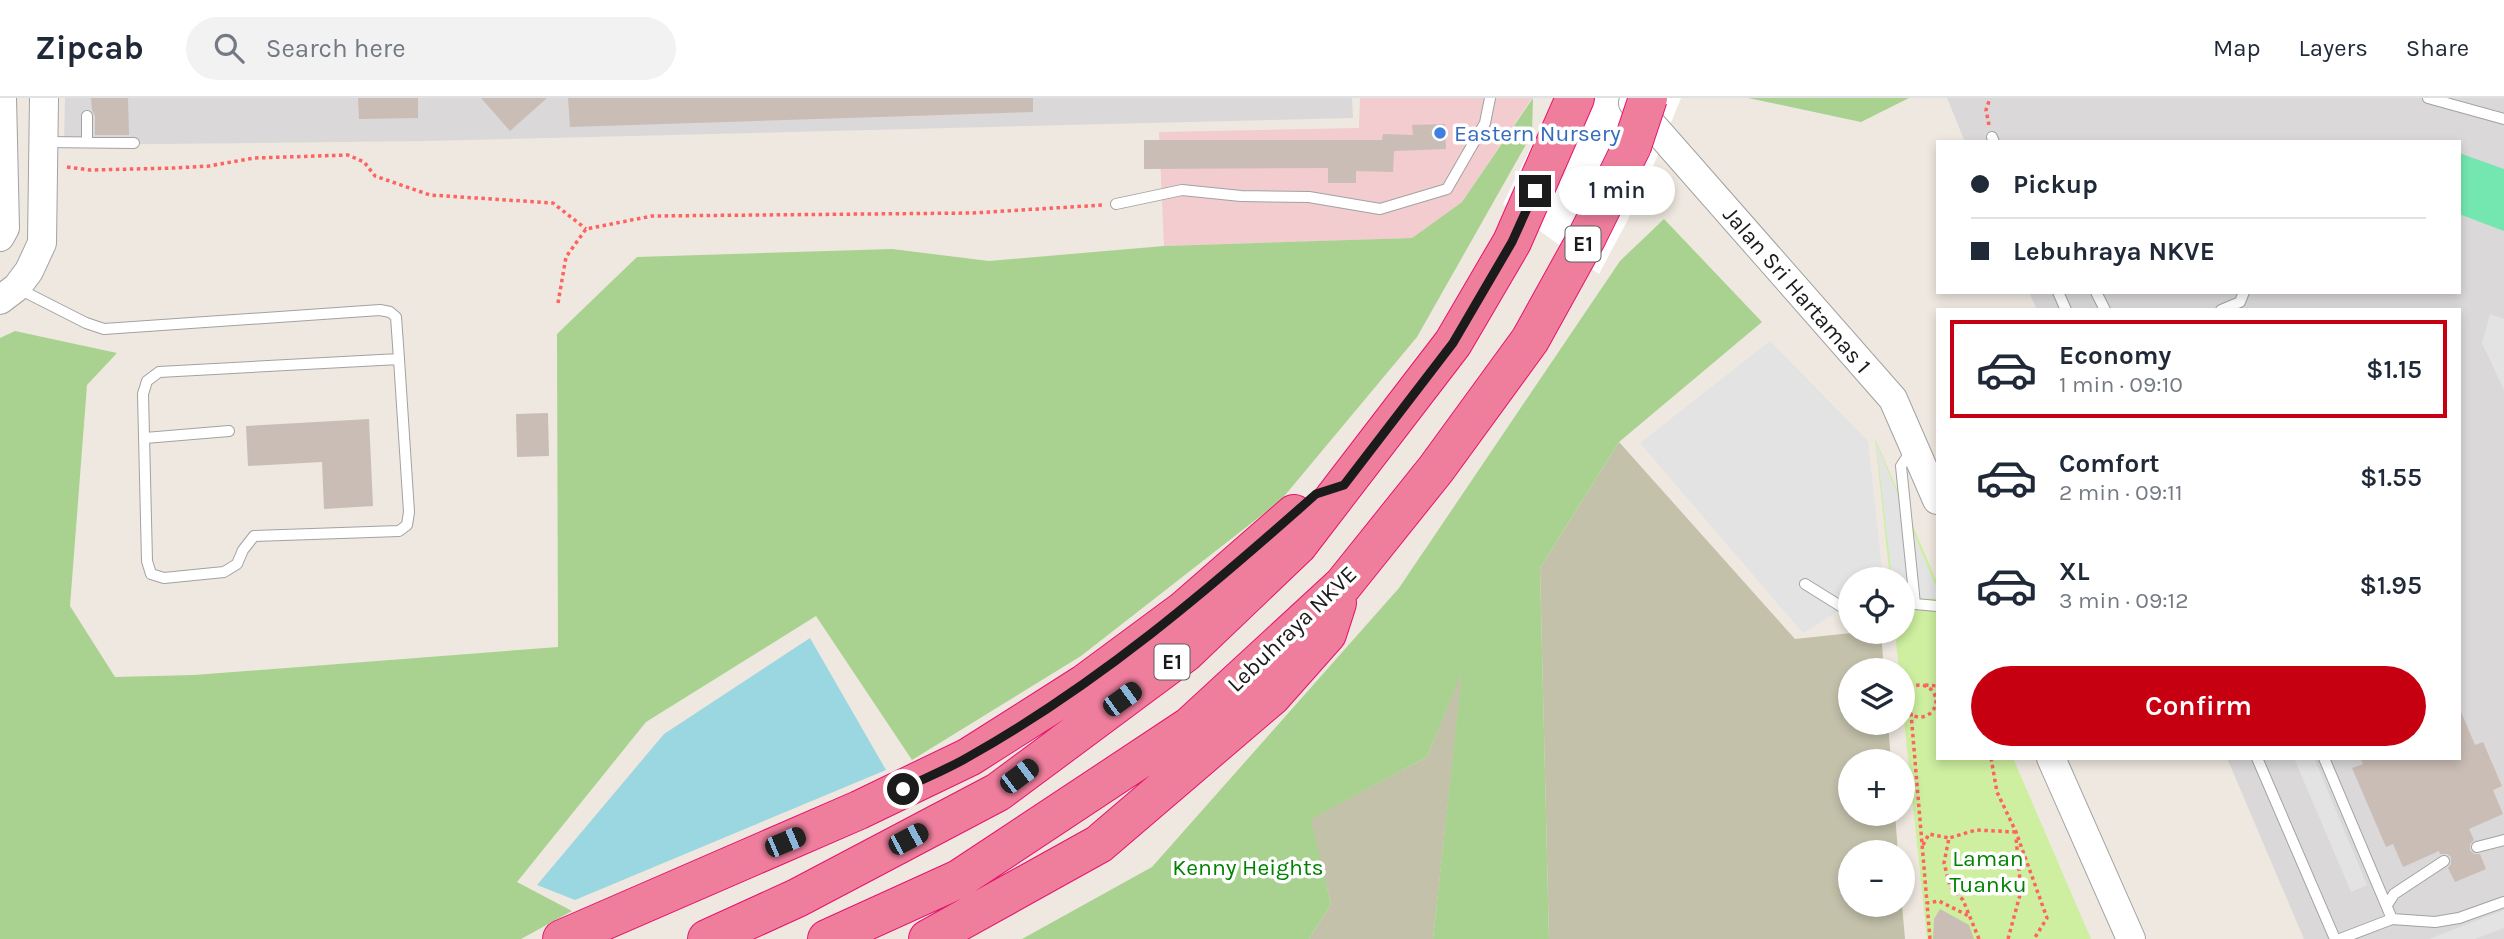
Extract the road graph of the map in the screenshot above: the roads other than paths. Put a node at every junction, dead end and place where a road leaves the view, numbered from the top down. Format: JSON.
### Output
{"nodes":[{"id":1,"x":2,"y":98,"type":"edge"},
{"id":2,"x":44,"y":98,"type":"edge"},
{"id":3,"x":1490,"y":98,"type":"edge"},
{"id":4,"x":1574,"y":98,"type":"edge"},
{"id":5,"x":1629,"y":98,"type":"edge"},
{"id":6,"x":1648,"y":98,"type":"edge"},
{"id":7,"x":2428,"y":98,"type":"edge"},
{"id":8,"x":2477,"y":104,"type":"edge"},
{"id":9,"x":87,"y":116,"type":"dead end"},
{"id":10,"x":2504,"y":119,"type":"edge"},
{"id":11,"x":44,"y":142,"type":"junction"},
{"id":12,"x":87,"y":142,"type":"junction"},
{"id":13,"x":134,"y":143,"type":"dead end"},
{"id":14,"x":1116,"y":204,"type":"road end"},
{"id":15,"x":0,"y":237,"type":"edge"},
{"id":16,"x":8,"y":294,"type":"edge"},
{"id":17,"x":2243,"y":294,"type":"edge"},
{"id":18,"x":2226,"y":308,"type":"edge"},
{"id":19,"x":399,"y":359,"type":"junction"},
{"id":20,"x":229,"y":431,"type":"dead end"},
{"id":21,"x":145,"y":438,"type":"junction"},
{"id":22,"x":1914,"y":447,"type":"junction"},
{"id":23,"x":1344,"y":485,"type":"junction"},
{"id":24,"x":1936,"y":498,"type":"edge"},
{"id":25,"x":1911,"y":567,"type":"edge"},
{"id":26,"x":1805,"y":584,"type":"dead end"},
{"id":27,"x":1343,"y":585,"type":"junction"},
{"id":28,"x":1915,"y":604,"type":"edge"},
{"id":29,"x":1838,"y":605,"type":"edge"},
{"id":30,"x":1936,"y":606,"type":"edge"},
{"id":31,"x":2052,"y":760,"type":"edge"},
{"id":32,"x":2259,"y":760,"type":"edge"},
{"id":33,"x":2325,"y":760,"type":"edge"},
{"id":34,"x":2504,"y":839,"type":"edge"},
{"id":35,"x":2477,"y":846,"type":"dead end"},
{"id":36,"x":2444,"y":861,"type":"dead end"},
{"id":37,"x":2504,"y":902,"type":"edge"},
{"id":38,"x":2387,"y":905,"type":"junction"},
{"id":39,"x":2392,"y":919,"type":"junction"},
{"id":40,"x":562,"y":939,"type":"edge"},
{"id":41,"x":707,"y":939,"type":"edge"},
{"id":42,"x":827,"y":939,"type":"edge"},
{"id":43,"x":928,"y":939,"type":"edge"},
{"id":44,"x":2131,"y":939,"type":"edge"},
{"id":45,"x":2338,"y":939,"type":"edge"}],
"edges":[{"from":1,"to":15,"type":"street"},
{"from":2,"to":11,"type":"street"},
{"from":3,"to":14,"type":"lane"},
{"from":4,"to":23,"type":"highway","number":"E1"},
{"from":5,"to":22,"type":"street","name":"Jalan Sri Hartamas 1"},
{"from":6,"to":27,"type":"highway","name":"Lebuhraya NKVE","number":"E1","bridge":true},
{"from":7,"to":8,"type":"lane"},
{"from":8,"to":10,"type":"lane"},
{"from":9,"to":12,"type":"lane"},
{"from":11,"to":12,"type":"lane"},
{"from":11,"to":16,"type":"street"},
{"from":12,"to":13,"type":"lane"},
{"from":16,"to":19,"type":"lane"},
{"from":17,"to":18,"type":"lane"},
{"from":19,"to":21,"type":"lane"},
{"from":19,"to":21,"type":"lane"},
{"from":20,"to":21,"type":"lane"},
{"from":22,"to":24,"type":"street","name":"Jalan Sri Hartamas 1"},
{"from":22,"to":25,"type":"lane"},
{"from":23,"to":40,"type":"highway"},
{"from":23,"to":41,"type":"highway","number":"E1"},
{"from":26,"to":29,"type":"lane"},
{"from":27,"to":42,"type":"highway","name":"Lebuhraya NKVE","number":"E1"},
{"from":27,"to":43,"type":"highway"},
{"from":28,"to":30,"type":"lane"},
{"from":31,"to":44,"type":"street"},
{"from":32,"to":45,"type":"lane"},
{"from":33,"to":38,"type":"lane"},
{"from":34,"to":35,"type":"lane"},
{"from":36,"to":38,"type":"lane"},
{"from":37,"to":39,"type":"lane"},
{"from":38,"to":39,"type":"lane"},
{"from":39,"to":45,"type":"lane"}]}
